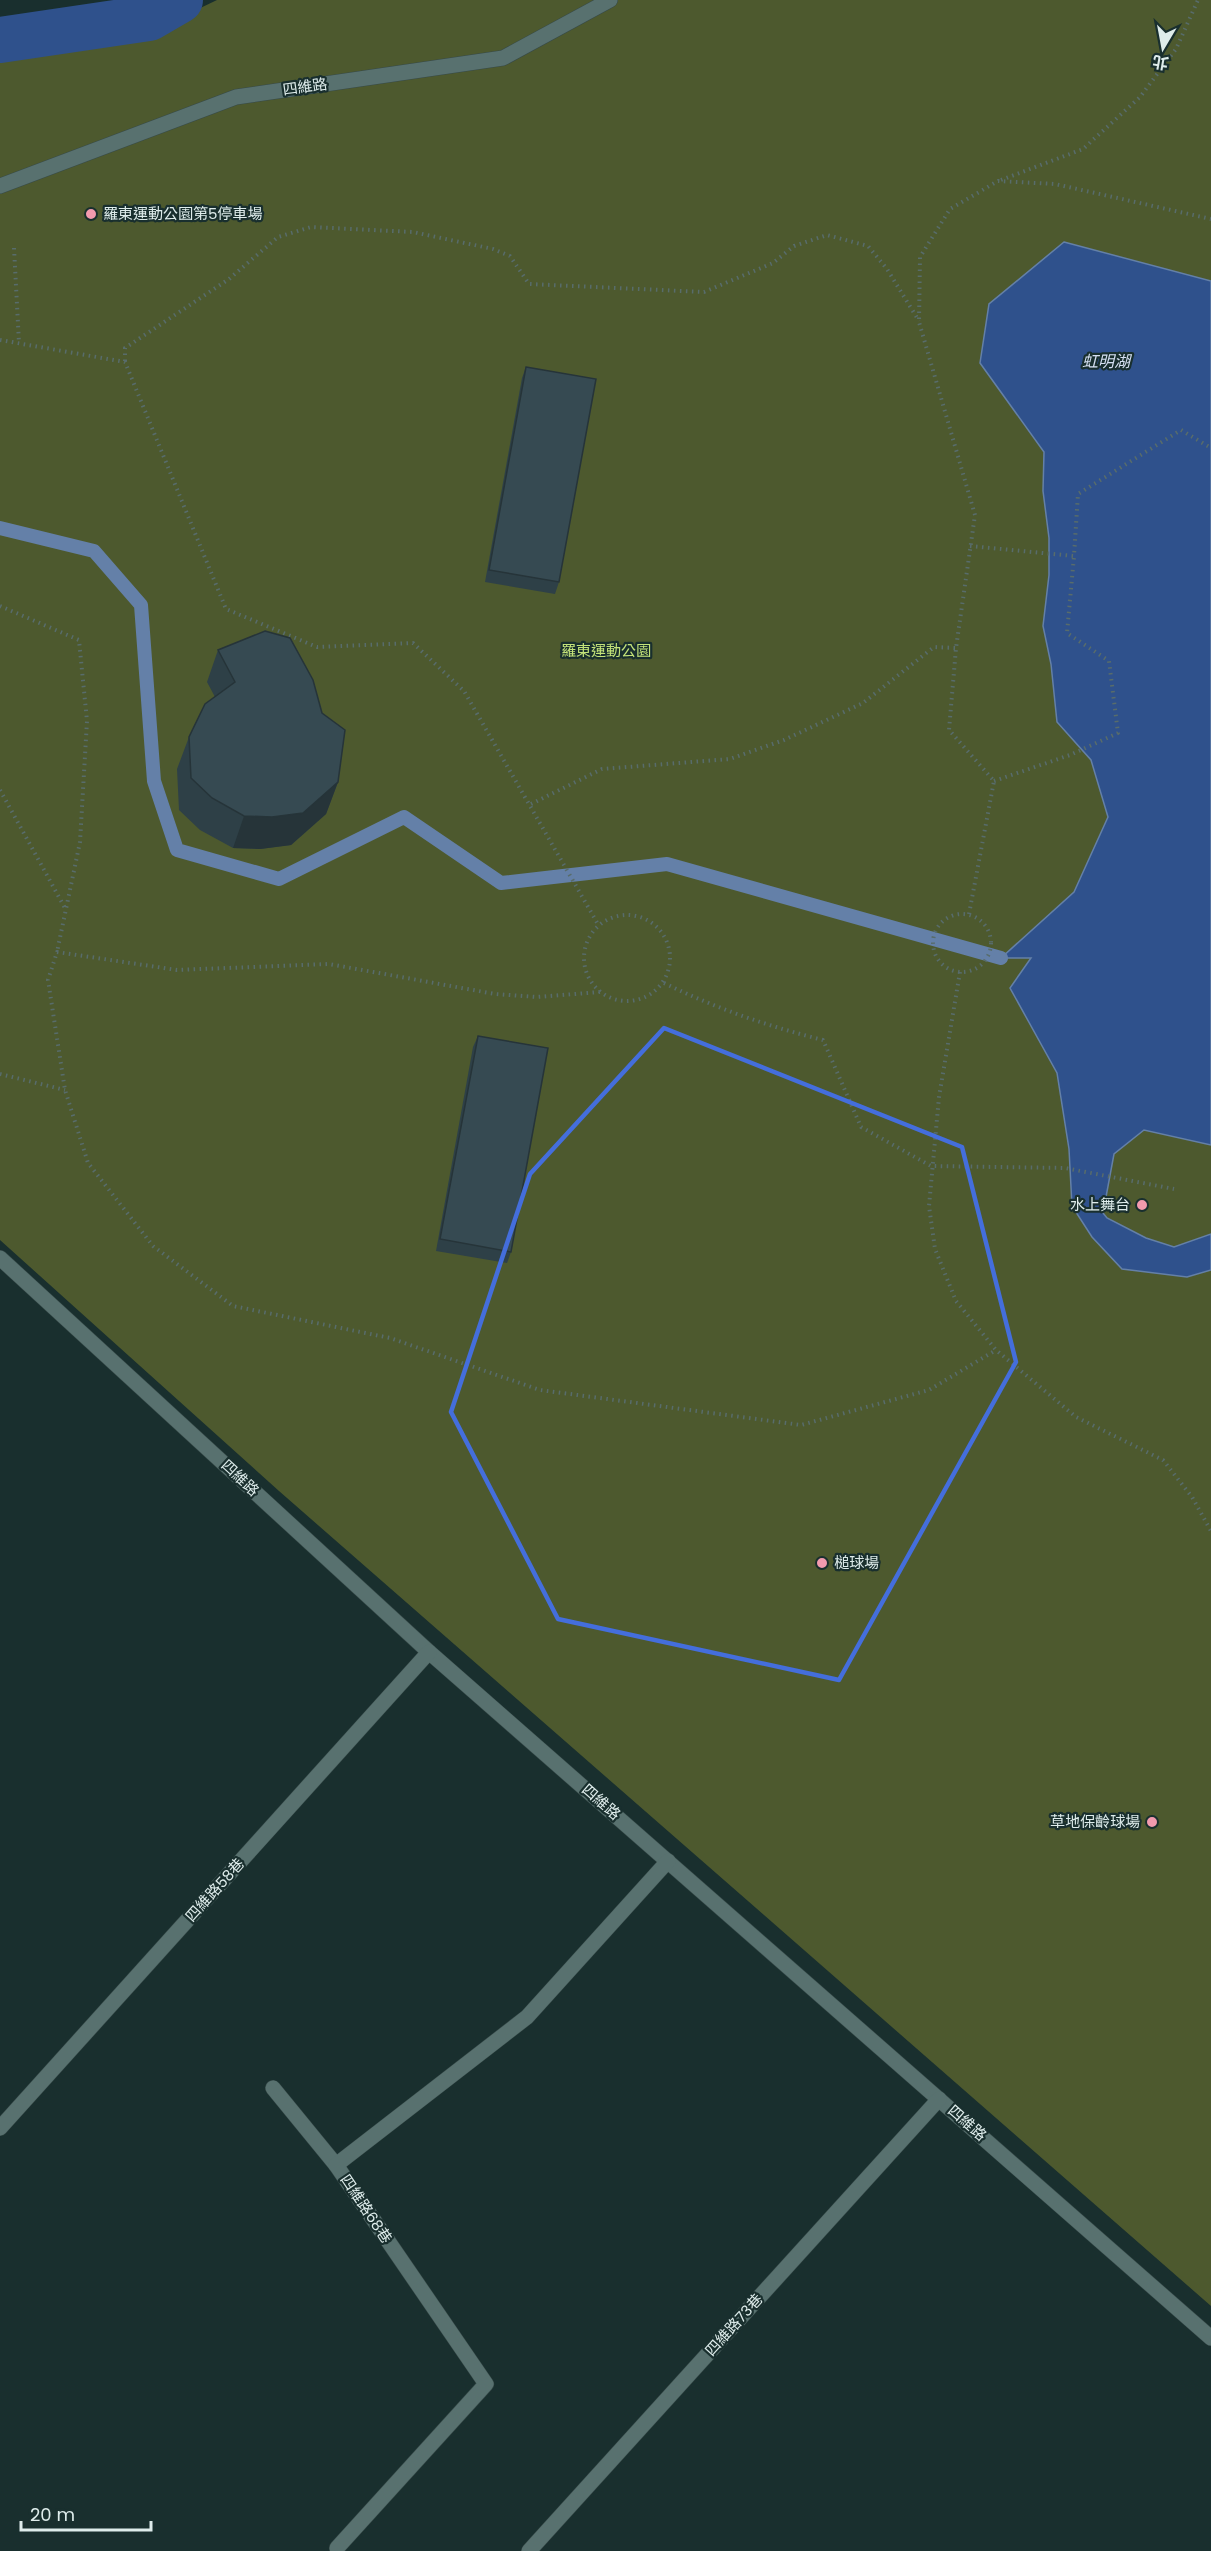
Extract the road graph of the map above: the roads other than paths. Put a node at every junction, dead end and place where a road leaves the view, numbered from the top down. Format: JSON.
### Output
{"nodes":[{"id":1,"x":610,"y":0,"type":"edge"},
{"id":2,"x":0,"y":186,"type":"edge"},
{"id":3,"x":0,"y":1258,"type":"edge"},
{"id":4,"x":429,"y":1652,"type":"junction"},
{"id":5,"x":669,"y":1861,"type":"junction"},
{"id":6,"x":273,"y":2088,"type":"dead end"},
{"id":7,"x":939,"y":2099,"type":"junction"},
{"id":8,"x":0,"y":2127,"type":"edge"},
{"id":9,"x":336,"y":2165,"type":"junction"},
{"id":10,"x":1211,"y":2338,"type":"edge"},
{"id":11,"x":338,"y":2547,"type":"dead end"},
{"id":12,"x":529,"y":2551,"type":"edge"}],
"edges":[{"from":1,"to":2,"type":"street","name":"四維路"},
{"from":3,"to":4,"type":"street","name":"四維路"},
{"from":4,"to":5,"type":"street","name":"四維路"},
{"from":4,"to":8,"type":"street","name":"四維路58巷"},
{"from":5,"to":7,"type":"street","name":"四維路"},
{"from":5,"to":9,"type":"street","name":"四維路68巷"},
{"from":6,"to":9,"type":"street"},
{"from":7,"to":10,"type":"street","name":"四維路"},
{"from":7,"to":12,"type":"street","name":"四維路73巷"},
{"from":9,"to":11,"type":"street","name":"四維路68巷"}]}
